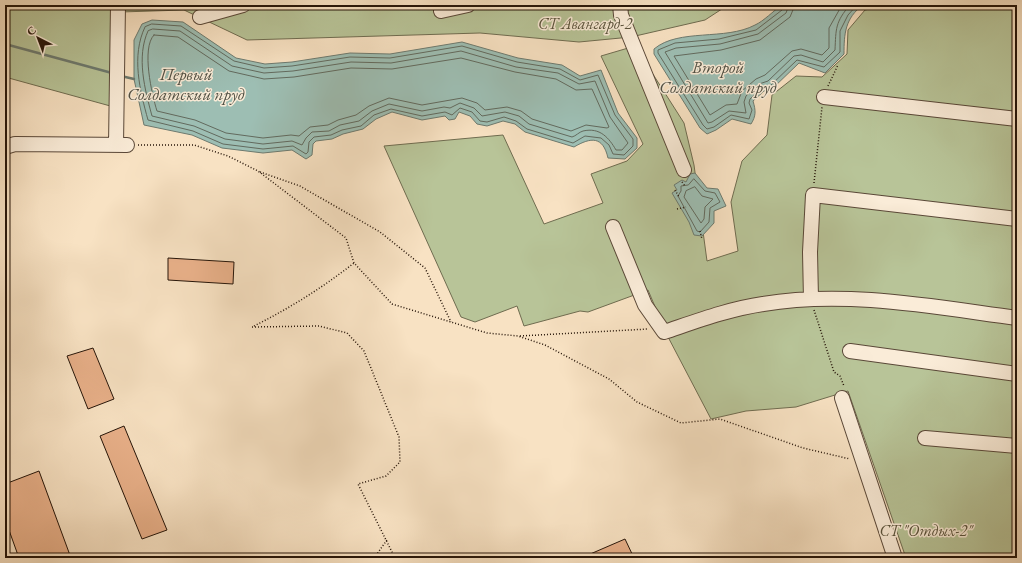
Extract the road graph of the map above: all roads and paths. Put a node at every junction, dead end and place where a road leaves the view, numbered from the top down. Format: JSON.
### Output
{"nodes":[{"id":1,"x":118,"y":5,"type":"edge"},
{"id":2,"x":243,"y":5,"type":"edge"},
{"id":3,"x":468,"y":5,"type":"edge"},
{"id":4,"x":620,"y":5,"type":"edge"},
{"id":5,"x":441,"y":11,"type":"dead end"},
{"id":6,"x":200,"y":17,"type":"dead end"},
{"id":7,"x":838,"y":64,"type":"dead end"},
{"id":8,"x":824,"y":97,"type":"junction"},
{"id":9,"x":1017,"y":119,"type":"edge"},
{"id":10,"x":122,"y":145,"type":"junction"},
{"id":11,"x":5,"y":147,"type":"edge"},
{"id":12,"x":258,"y":171,"type":"junction"},
{"id":13,"x":683,"y":175,"type":"joint"},
{"id":14,"x":685,"y":186,"type":"dead end"},
{"id":15,"x":675,"y":190,"type":"dead end"},
{"id":16,"x":813,"y":195,"type":"junction"},
{"id":17,"x":679,"y":197,"type":"dead end"},
{"id":18,"x":686,"y":207,"type":"dead end"},
{"id":19,"x":677,"y":210,"type":"dead end"},
{"id":20,"x":1017,"y":219,"type":"edge"},
{"id":21,"x":614,"y":227,"type":"dead end"},
{"id":22,"x":700,"y":231,"type":"dead end"},
{"id":23,"x":702,"y":239,"type":"dead end"},
{"id":24,"x":354,"y":263,"type":"junction"},
{"id":25,"x":810,"y":299,"type":"junction"},
{"id":26,"x":1017,"y":318,"type":"edge"},
{"id":27,"x":451,"y":322,"type":"junction"},
{"id":28,"x":664,"y":332,"type":"junction"},
{"id":29,"x":518,"y":336,"type":"junction"},
{"id":30,"x":850,"y":351,"type":"dead end"},
{"id":31,"x":1017,"y":374,"type":"edge"},
{"id":32,"x":842,"y":398,"type":"joint"},
{"id":33,"x":925,"y":438,"type":"dead end"},
{"id":34,"x":1017,"y":446,"type":"edge"},
{"id":35,"x":864,"y":462,"type":"junction"},
{"id":36,"x":387,"y":540,"type":"junction"},
{"id":37,"x":374,"y":558,"type":"edge"},
{"id":38,"x":395,"y":558,"type":"edge"},
{"id":39,"x":895,"y":558,"type":"edge"}],
"edges":[{"from":1,"to":10,"type":"lane"},
{"from":2,"to":6,"type":"lane"},
{"from":3,"to":5,"type":"lane"},
{"from":4,"to":13,"type":"lane"},
{"from":7,"to":8,"type":"path"},
{"from":8,"to":9,"type":"lane"},
{"from":8,"to":16,"type":"path"},
{"from":10,"to":11,"type":"lane"},
{"from":10,"to":12,"type":"path"},
{"from":12,"to":24,"type":"path"},
{"from":12,"to":27,"type":"path"},
{"from":13,"to":14,"type":"path"},
{"from":15,"to":17,"type":"path"},
{"from":16,"to":20,"type":"lane"},
{"from":16,"to":25,"type":"lane"},
{"from":18,"to":19,"type":"path"},
{"from":21,"to":28,"type":"lane"},
{"from":22,"to":23,"type":"path"},
{"from":24,"to":27,"type":"path"},
{"from":24,"to":36,"type":"path"},
{"from":25,"to":26,"type":"lane"},
{"from":25,"to":28,"type":"lane"},
{"from":25,"to":32,"type":"path"},
{"from":27,"to":29,"type":"path"},
{"from":28,"to":29,"type":"path"},
{"from":29,"to":35,"type":"path"},
{"from":30,"to":31,"type":"lane"},
{"from":32,"to":35,"type":"lane"},
{"from":33,"to":34,"type":"lane"},
{"from":35,"to":39,"type":"lane"},
{"from":36,"to":37,"type":"path"},
{"from":36,"to":38,"type":"path"}]}
